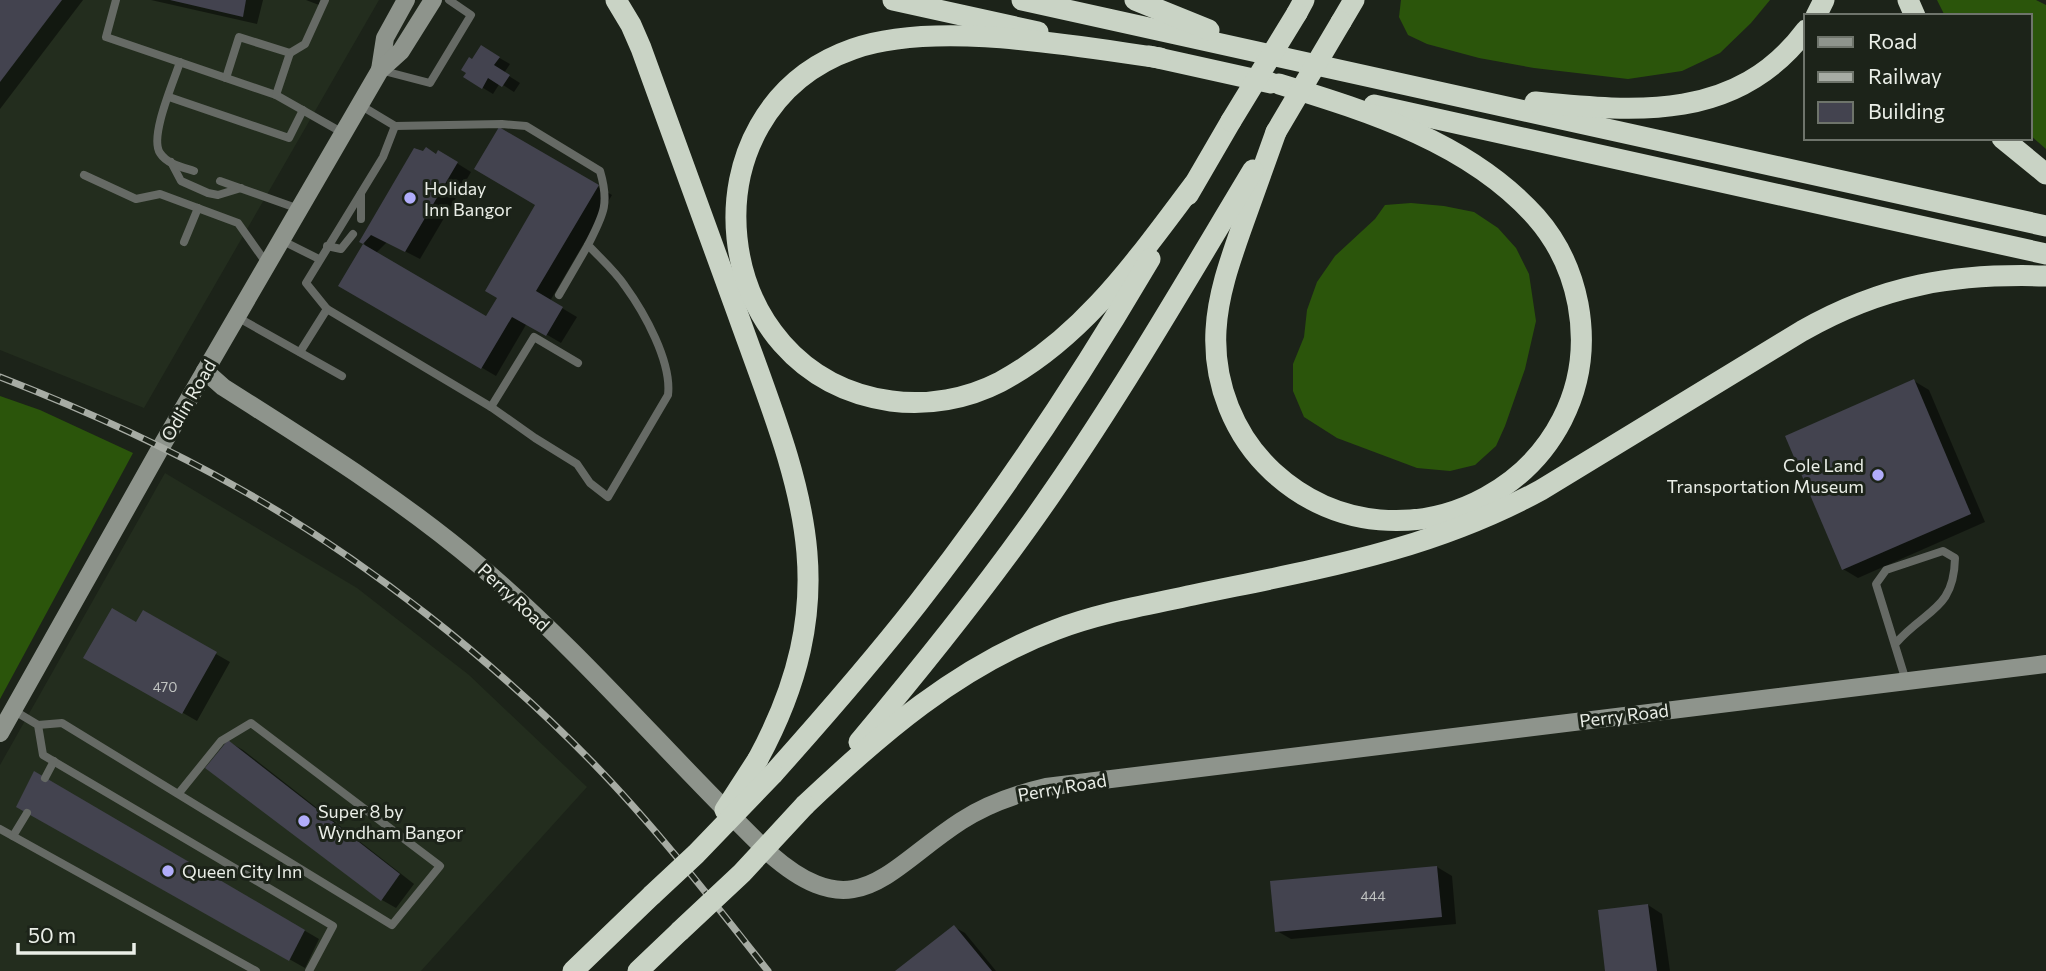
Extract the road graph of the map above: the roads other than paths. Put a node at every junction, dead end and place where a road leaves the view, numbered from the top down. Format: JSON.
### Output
{"nodes":[{"id":1,"x":116,"y":0,"type":"edge"},
{"id":2,"x":325,"y":0,"type":"edge"},
{"id":3,"x":406,"y":0,"type":"edge"},
{"id":4,"x":433,"y":0,"type":"edge"},
{"id":5,"x":449,"y":0,"type":"edge"},
{"id":6,"x":616,"y":0,"type":"edge"},
{"id":7,"x":894,"y":0,"type":"edge"},
{"id":8,"x":1022,"y":0,"type":"edge"},
{"id":9,"x":1135,"y":0,"type":"edge"},
{"id":10,"x":1354,"y":0,"type":"edge"},
{"id":11,"x":1301,"y":4,"type":"edge"},
{"id":12,"x":1804,"y":32,"type":"edge"},
{"id":13,"x":290,"y":53,"type":"junction"},
{"id":14,"x":1160,"y":58,"type":"junction"},
{"id":15,"x":1294,"y":60,"type":"junction"},
{"id":16,"x":180,"y":62,"type":"junction"},
{"id":17,"x":380,"y":70,"type":"junction"},
{"id":18,"x":226,"y":78,"type":"junction"},
{"id":19,"x":1279,"y":84,"type":"junction"},
{"id":20,"x":1415,"y":87,"type":"junction"},
{"id":21,"x":276,"y":95,"type":"junction"},
{"id":22,"x":169,"y":97,"type":"junction"},
{"id":23,"x":360,"y":104,"type":"junction"},
{"id":24,"x":303,"y":110,"type":"junction"},
{"id":25,"x":395,"y":126,"type":"junction"},
{"id":26,"x":1276,"y":132,"type":"junction"},
{"id":27,"x":344,"y":133,"type":"junction"},
{"id":28,"x":2004,"y":140,"type":"edge"},
{"id":29,"x":171,"y":162,"type":"junction"},
{"id":30,"x":194,"y":171,"type":"dead end"},
{"id":31,"x":2046,"y":174,"type":"edge"},
{"id":32,"x":84,"y":175,"type":"dead end"},
{"id":33,"x":220,"y":181,"type":"dead end"},
{"id":34,"x":1194,"y":184,"type":"junction"},
{"id":35,"x":241,"y":188,"type":"junction"},
{"id":36,"x":361,"y":192,"type":"junction"},
{"id":37,"x":198,"y":208,"type":"junction"},
{"id":38,"x":299,"y":209,"type":"junction"},
{"id":39,"x":361,"y":219,"type":"dead end"},
{"id":40,"x":2046,"y":226,"type":"edge"},
{"id":41,"x":353,"y":234,"type":"dead end"},
{"id":42,"x":281,"y":240,"type":"junction"},
{"id":43,"x":184,"y":242,"type":"dead end"},
{"id":44,"x":588,"y":245,"type":"junction"},
{"id":45,"x":327,"y":246,"type":"junction"},
{"id":46,"x":2046,"y":254,"type":"edge"},
{"id":47,"x":319,"y":259,"type":"junction"},
{"id":48,"x":267,"y":264,"type":"junction"},
{"id":49,"x":2046,"y":276,"type":"edge"},
{"id":50,"x":559,"y":295,"type":"dead end"},
{"id":51,"x":327,"y":309,"type":"junction"},
{"id":52,"x":237,"y":317,"type":"junction"},
{"id":53,"x":300,"y":352,"type":"junction"},
{"id":54,"x":578,"y":363,"type":"dead end"},
{"id":55,"x":205,"y":371,"type":"junction"},
{"id":56,"x":342,"y":376,"type":"dead end"},
{"id":57,"x":491,"y":407,"type":"junction"},
{"id":58,"x":1896,"y":643,"type":"junction"},
{"id":59,"x":2046,"y":664,"type":"edge"},
{"id":60,"x":1906,"y":681,"type":"junction"},
{"id":61,"x":13,"y":709,"type":"junction"},
{"id":62,"x":38,"y":725,"type":"junction"},
{"id":63,"x":0,"y":733,"type":"edge"},
{"id":64,"x":54,"y":761,"type":"junction"},
{"id":65,"x":766,"y":766,"type":"junction"},
{"id":66,"x":45,"y":778,"type":"dead end"},
{"id":67,"x":179,"y":793,"type":"junction"},
{"id":68,"x":805,"y":805,"type":"junction"},
{"id":69,"x":27,"y":813,"type":"dead end"},
{"id":70,"x":0,"y":829,"type":"edge"},
{"id":71,"x":13,"y":836,"type":"junction"},
{"id":72,"x":256,"y":971,"type":"edge"},
{"id":73,"x":309,"y":971,"type":"edge"},
{"id":74,"x":573,"y":971,"type":"edge"},
{"id":75,"x":638,"y":971,"type":"edge"}],
"edges":[{"from":1,"to":16,"type":"lane"},
{"from":2,"to":13,"type":"lane"},
{"from":3,"to":17,"type":"street","name":"Odlin Road"},
{"from":4,"to":17,"type":"street","name":"Odlin Road"},
{"from":5,"to":17,"type":"lane"},
{"from":6,"to":65,"type":"highway"},
{"from":7,"to":14,"type":"highway"},
{"from":8,"to":15,"type":"highway"},
{"from":9,"to":15,"type":"highway"},
{"from":10,"to":26,"type":"highway","bridge":true},
{"from":11,"to":34,"type":"highway","bridge":true},
{"from":12,"to":20,"type":"highway"},
{"from":13,"to":18,"type":"lane"},
{"from":13,"to":21,"type":"lane"},
{"from":14,"to":19,"type":"highway"},
{"from":14,"to":34,"type":"highway"},
{"from":15,"to":20,"type":"highway"},
{"from":16,"to":18,"type":"lane"},
{"from":16,"to":22,"type":"lane"},
{"from":17,"to":23,"type":"street","name":"Odlin Road"},
{"from":18,"to":21,"type":"lane"},
{"from":19,"to":26,"type":"highway"},
{"from":19,"to":46,"type":"highway"},
{"from":20,"to":40,"type":"highway"},
{"from":21,"to":24,"type":"lane"},
{"from":22,"to":24,"type":"lane"},
{"from":22,"to":29,"type":"lane"},
{"from":23,"to":25,"type":"lane"},
{"from":23,"to":27,"type":"street","name":"Odlin Road"},
{"from":24,"to":27,"type":"lane"},
{"from":25,"to":36,"type":"lane"},
{"from":25,"to":44,"type":"lane"},
{"from":26,"to":68,"type":"highway"},
{"from":27,"to":38,"type":"street","name":"Odlin Road"},
{"from":28,"to":31,"type":"highway"},
{"from":29,"to":30,"type":"lane"},
{"from":29,"to":35,"type":"lane"},
{"from":32,"to":37,"type":"lane"},
{"from":33,"to":35,"type":"lane"},
{"from":34,"to":65,"type":"highway"},
{"from":35,"to":38,"type":"lane"},
{"from":36,"to":39,"type":"lane"},
{"from":36,"to":45,"type":"lane"},
{"from":37,"to":43,"type":"lane"},
{"from":37,"to":48,"type":"lane"},
{"from":38,"to":42,"type":"street","name":"Odlin Road"},
{"from":41,"to":45,"type":"lane"},
{"from":42,"to":47,"type":"lane"},
{"from":42,"to":48,"type":"street","name":"Odlin Road"},
{"from":44,"to":50,"type":"lane"},
{"from":44,"to":57,"type":"lane"},
{"from":45,"to":47,"type":"lane"},
{"from":47,"to":51,"type":"lane"},
{"from":48,"to":52,"type":"street","name":"Odlin Road"},
{"from":49,"to":68,"type":"highway"},
{"from":51,"to":53,"type":"lane"},
{"from":51,"to":57,"type":"lane"},
{"from":52,"to":53,"type":"lane"},
{"from":52,"to":55,"type":"street","name":"Odlin Road"},
{"from":53,"to":56,"type":"lane"},
{"from":54,"to":57,"type":"lane"},
{"from":55,"to":60,"type":"street","name":"Perry Road"},
{"from":55,"to":61,"type":"street","name":"Odlin Road"},
{"from":58,"to":58,"type":"lane"},
{"from":58,"to":60,"type":"lane"},
{"from":59,"to":60,"type":"street","name":"Perry Road"},
{"from":61,"to":62,"type":"lane"},
{"from":61,"to":63,"type":"street","name":"Odlin Road"},
{"from":62,"to":64,"type":"lane"},
{"from":62,"to":67,"type":"lane"},
{"from":64,"to":66,"type":"lane"},
{"from":64,"to":73,"type":"lane"},
{"from":65,"to":74,"type":"highway","bridge":true},
{"from":67,"to":67,"type":"lane"},
{"from":68,"to":75,"type":"highway","bridge":true},
{"from":69,"to":71,"type":"lane"},
{"from":70,"to":71,"type":"lane"},
{"from":71,"to":72,"type":"lane"}]}
